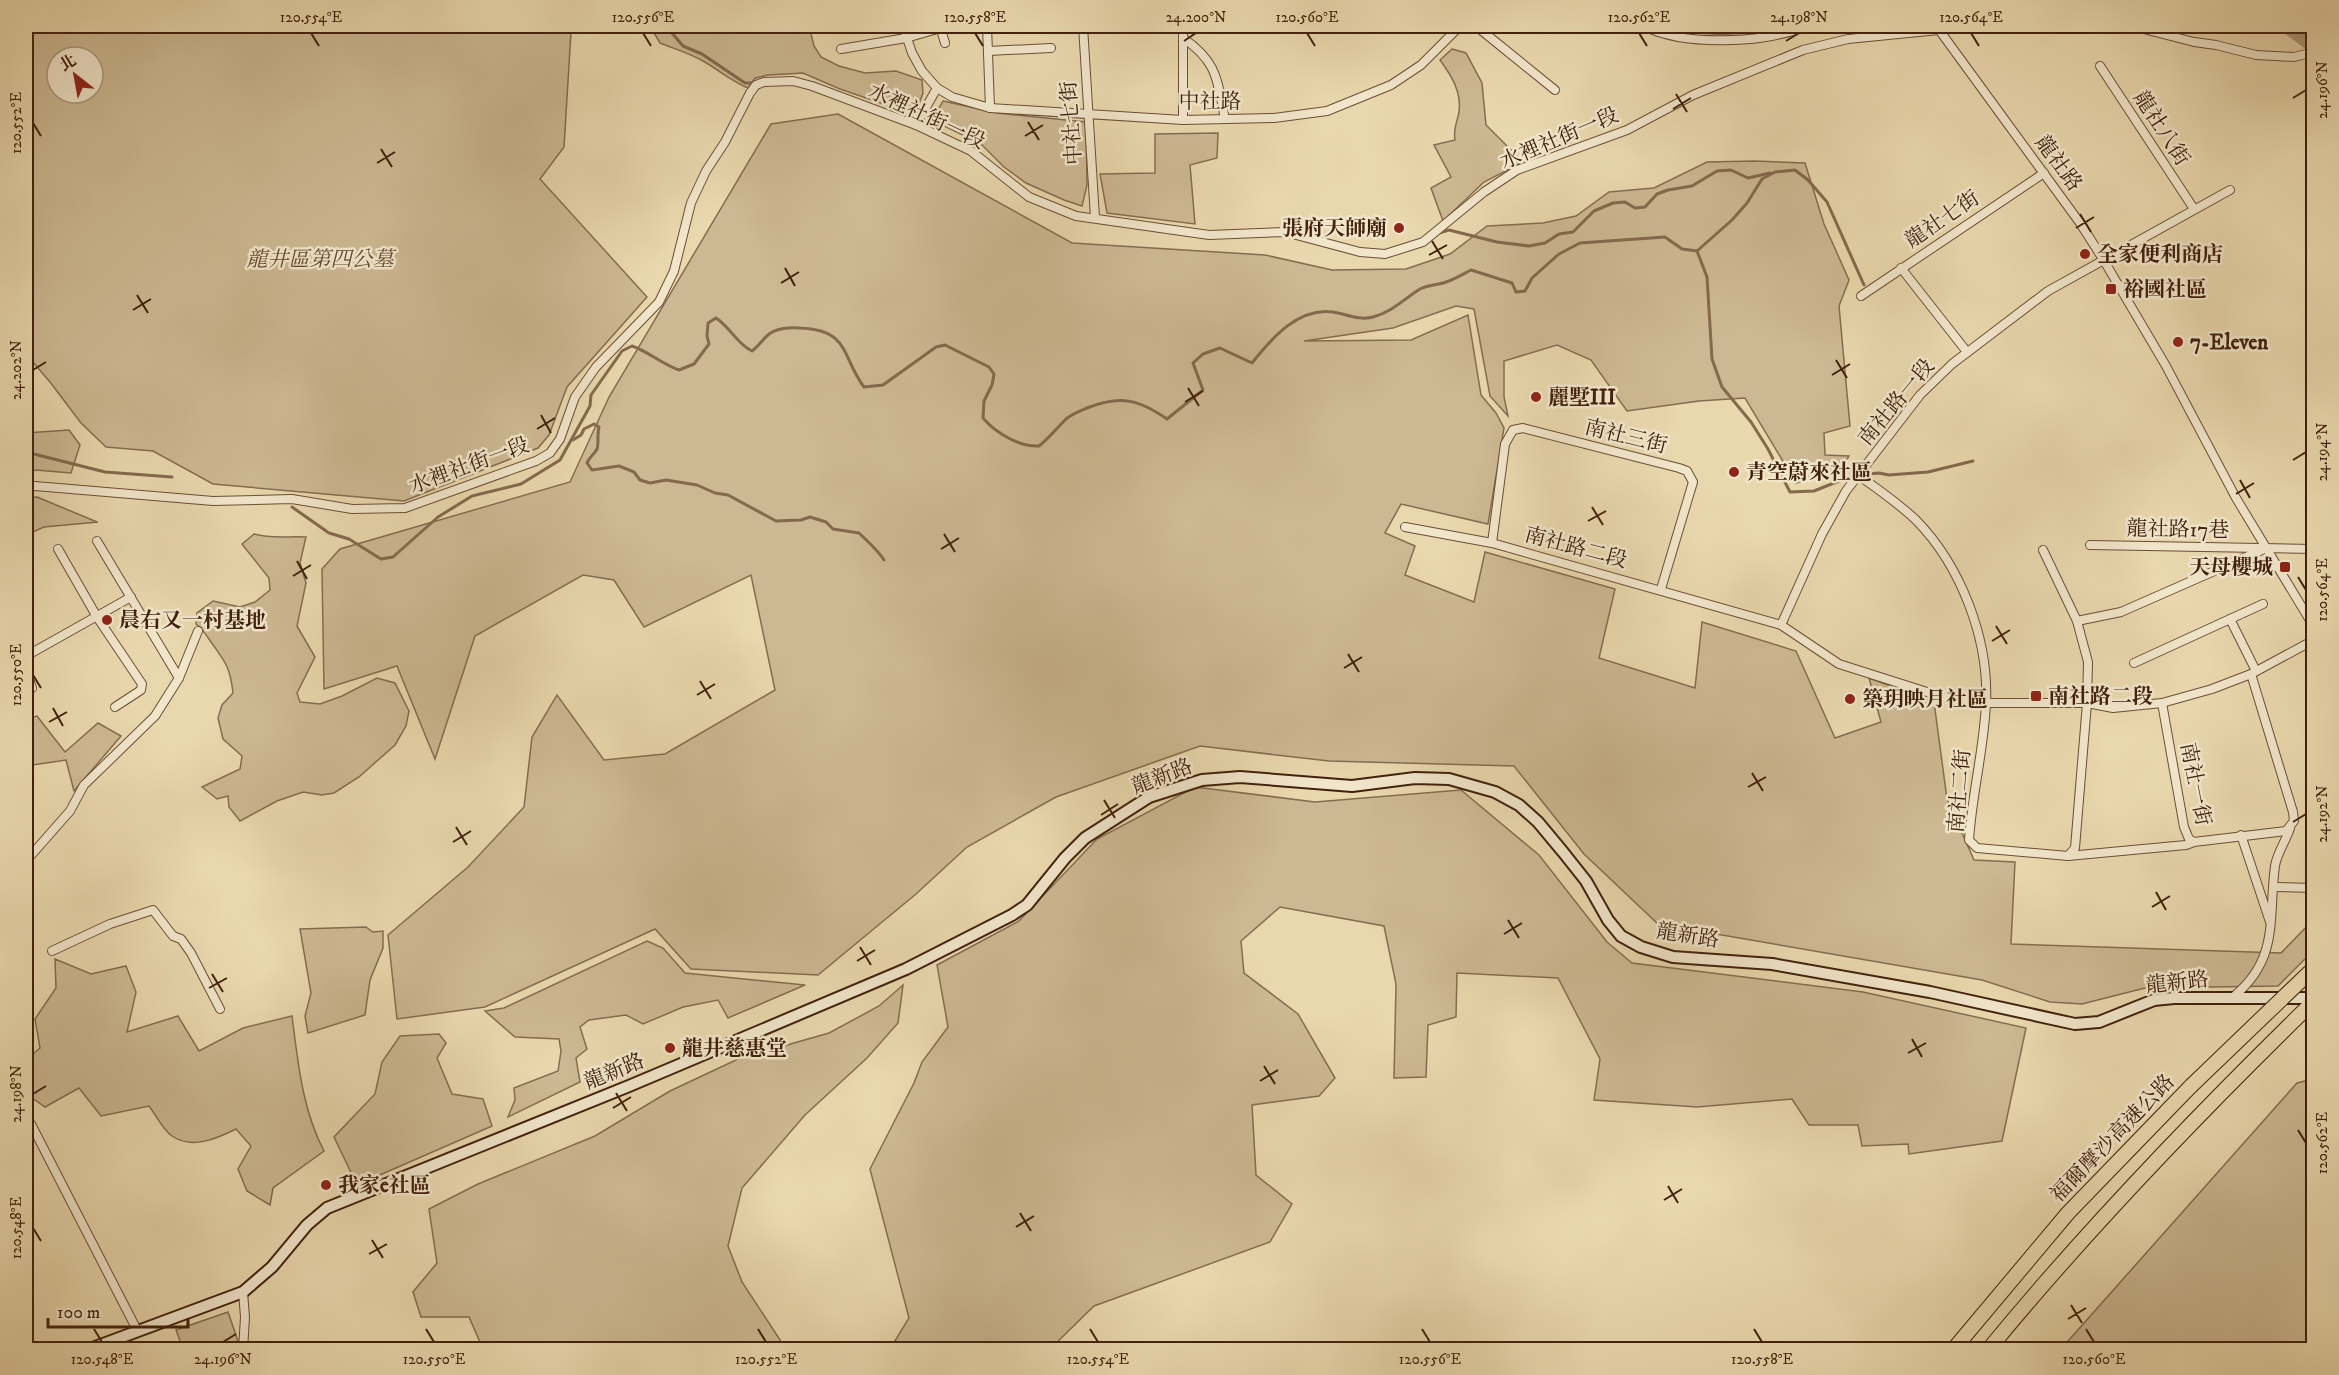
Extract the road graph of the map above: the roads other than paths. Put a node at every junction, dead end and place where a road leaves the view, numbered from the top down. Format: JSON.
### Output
{"nodes":[{"id":1,"x":903,"y":26,"type":"edge"},
{"id":2,"x":987,"y":26,"type":"edge"},
{"id":3,"x":1083,"y":26,"type":"edge"},
{"id":4,"x":1183,"y":26,"type":"edge"},
{"id":5,"x":1460,"y":26,"type":"edge"},
{"id":6,"x":1476,"y":26,"type":"edge"},
{"id":7,"x":1644,"y":26,"type":"edge"},
{"id":8,"x":1807,"y":26,"type":"edge"},
{"id":9,"x":1979,"y":26,"type":"edge"},
{"id":10,"x":2132,"y":26,"type":"edge"},
{"id":11,"x":2309,"y":26,"type":"edge"},
{"id":12,"x":940,"y":27,"type":"edge"},
{"id":13,"x":1937,"y":27,"type":"edge"},
{"id":14,"x":2313,"y":30,"type":"edge"},
{"id":15,"x":906,"y":38,"type":"junction"},
{"id":16,"x":1183,"y":38,"type":"junction"},
{"id":17,"x":945,"y":43,"type":"dead end"},
{"id":18,"x":1051,"y":48,"type":"dead end"},
{"id":19,"x":841,"y":49,"type":"dead end"},
{"id":20,"x":988,"y":51,"type":"junction"},
{"id":21,"x":2313,"y":52,"type":"edge"},
{"id":22,"x":2100,"y":66,"type":"dead end"},
{"id":23,"x":937,"y":88,"type":"junction"},
{"id":24,"x":1555,"y":90,"type":"dead end"},
{"id":25,"x":990,"y":108,"type":"junction"},
{"id":26,"x":1089,"y":115,"type":"junction"},
{"id":27,"x":1225,"y":119,"type":"junction"},
{"id":28,"x":1183,"y":120,"type":"junction"},
{"id":29,"x":916,"y":125,"type":"junction"},
{"id":30,"x":2043,"y":173,"type":"junction"},
{"id":31,"x":2230,"y":190,"type":"dead end"},
{"id":32,"x":2194,"y":209,"type":"junction"},
{"id":33,"x":1095,"y":218,"type":"junction"},
{"id":34,"x":2103,"y":259,"type":"junction"},
{"id":35,"x":1901,"y":268,"type":"junction"},
{"id":36,"x":1861,"y":296,"type":"dead end"},
{"id":37,"x":1967,"y":352,"type":"junction"},
{"id":38,"x":1858,"y":475,"type":"junction"},
{"id":39,"x":26,"y":487,"type":"edge"},
{"id":40,"x":1405,"y":527,"type":"dead end"},
{"id":41,"x":97,"y":540,"type":"dead end"},
{"id":42,"x":1492,"y":543,"type":"junction"},
{"id":43,"x":2090,"y":545,"type":"dead end"},
{"id":44,"x":58,"y":549,"type":"dead end"},
{"id":45,"x":2266,"y":549,"type":"junction"},
{"id":46,"x":2313,"y":549,"type":"edge"},
{"id":47,"x":2043,"y":550,"type":"dead end"},
{"id":48,"x":1661,"y":589,"type":"junction"},
{"id":49,"x":131,"y":597,"type":"junction"},
{"id":50,"x":2264,"y":604,"type":"dead end"},
{"id":51,"x":97,"y":617,"type":"junction"},
{"id":52,"x":2230,"y":619,"type":"junction"},
{"id":53,"x":2078,"y":621,"type":"junction"},
{"id":54,"x":1781,"y":625,"type":"junction"},
{"id":55,"x":2313,"y":627,"type":"edge"},
{"id":56,"x":198,"y":631,"type":"dead end"},
{"id":57,"x":2313,"y":640,"type":"edge"},
{"id":58,"x":26,"y":656,"type":"edge"},
{"id":59,"x":2134,"y":663,"type":"dead end"},
{"id":60,"x":26,"y":670,"type":"edge"},
{"id":61,"x":2253,"y":673,"type":"junction"},
{"id":62,"x":179,"y":678,"type":"junction"},
{"id":63,"x":32,"y":688,"type":"dead end"},
{"id":64,"x":1986,"y":703,"type":"junction"},
{"id":65,"x":2087,"y":703,"type":"junction"},
{"id":66,"x":2162,"y":703,"type":"junction"},
{"id":67,"x":115,"y":707,"type":"dead end"},
{"id":68,"x":2290,"y":827,"type":"junction"},
{"id":69,"x":2241,"y":835,"type":"junction"},
{"id":70,"x":2194,"y":842,"type":"junction"},
{"id":71,"x":2068,"y":856,"type":"junction"},
{"id":72,"x":26,"y":861,"type":"edge"},
{"id":73,"x":2274,"y":887,"type":"junction"},
{"id":74,"x":2313,"y":888,"type":"edge"},
{"id":75,"x":2272,"y":928,"type":"junction"},
{"id":76,"x":52,"y":951,"type":"dead end"},
{"id":77,"x":2313,"y":968,"type":"edge"},
{"id":78,"x":2234,"y":997,"type":"junction"},
{"id":79,"x":2313,"y":1000,"type":"edge"},
{"id":80,"x":220,"y":1009,"type":"dead end"},
{"id":81,"x":28,"y":1125,"type":"edge"},
{"id":82,"x":243,"y":1292,"type":"junction"},
{"id":83,"x":137,"y":1330,"type":"junction"},
{"id":84,"x":87,"y":1350,"type":"edge"},
{"id":85,"x":243,"y":1350,"type":"edge"},
{"id":86,"x":1953,"y":1350,"type":"edge"},
{"id":87,"x":1988,"y":1350,"type":"edge"}],
"edges":[{"from":1,"to":15,"type":"street","name":"中社路"},
{"from":2,"to":20,"type":"street"},
{"from":3,"to":26,"type":"street","name":"中社七街"},
{"from":4,"to":16,"type":"street"},
{"from":5,"to":27,"type":"street","name":"中社路"},
{"from":6,"to":24,"type":"street"},
{"from":7,"to":8,"type":"street"},
{"from":9,"to":13,"type":"street","name":"水裡社街一段"},
{"from":10,"to":21,"type":"street"},
{"from":11,"to":14,"type":"street"},
{"from":12,"to":15,"type":"street"},
{"from":12,"to":17,"type":"street"},
{"from":13,"to":30,"type":"street","name":"龍社路"},
{"from":13,"to":33,"type":"street","name":"水裡社街一段"},
{"from":15,"to":19,"type":"street"},
{"from":15,"to":23,"type":"street","name":"中社路"},
{"from":16,"to":27,"type":"street"},
{"from":16,"to":28,"type":"street"},
{"from":18,"to":20,"type":"street"},
{"from":20,"to":25,"type":"street"},
{"from":22,"to":32,"type":"street","name":"龍社八街"},
{"from":23,"to":25,"type":"street","name":"中社路"},
{"from":23,"to":29,"type":"street"},
{"from":25,"to":26,"type":"street","name":"中社路"},
{"from":26,"to":28,"type":"street","name":"中社路"},
{"from":26,"to":33,"type":"street","name":"中社七街"},
{"from":27,"to":28,"type":"street","name":"中社路"},
{"from":29,"to":33,"type":"street","name":"水裡社街一段"},
{"from":29,"to":39,"type":"street","name":"水裡社街一段"},
{"from":30,"to":34,"type":"street","name":"龍社路"},
{"from":30,"to":35,"type":"street","name":"龍社七街"},
{"from":31,"to":32,"type":"street"},
{"from":32,"to":34,"type":"street"},
{"from":34,"to":37,"type":"street","name":"南社路一段"},
{"from":34,"to":45,"type":"street","name":"龍社路"},
{"from":35,"to":36,"type":"street","name":"龍社七街"},
{"from":35,"to":37,"type":"street"},
{"from":37,"to":38,"type":"street","name":"南社路一段"},
{"from":38,"to":54,"type":"street","name":"南社路一段"},
{"from":38,"to":64,"type":"street"},
{"from":40,"to":42,"type":"street","name":"南社路二段"},
{"from":41,"to":49,"type":"street"},
{"from":42,"to":48,"type":"street","name":"南社路二段"},
{"from":42,"to":48,"type":"street","name":"南社三街"},
{"from":43,"to":45,"type":"street","name":"龍社路17巷"},
{"from":44,"to":51,"type":"street"},
{"from":45,"to":46,"type":"street","name":"龍社路17巷"},
{"from":45,"to":53,"type":"street"},
{"from":45,"to":55,"type":"street","name":"龍社路"},
{"from":47,"to":53,"type":"street"},
{"from":48,"to":54,"type":"street","name":"南社路二段"},
{"from":49,"to":51,"type":"street"},
{"from":49,"to":62,"type":"street"},
{"from":50,"to":52,"type":"street"},
{"from":51,"to":58,"type":"street"},
{"from":51,"to":67,"type":"street"},
{"from":52,"to":59,"type":"street"},
{"from":52,"to":61,"type":"street"},
{"from":53,"to":65,"type":"street"},
{"from":54,"to":64,"type":"street","name":"南社路二段"},
{"from":56,"to":62,"type":"street"},
{"from":57,"to":61,"type":"street","name":"南社路二段"},
{"from":60,"to":63,"type":"street"},
{"from":61,"to":66,"type":"street","name":"南社路二段"},
{"from":61,"to":68,"type":"street"},
{"from":62,"to":72,"type":"street"},
{"from":64,"to":65,"type":"street","name":"南社路二段"},
{"from":64,"to":71,"type":"street","name":"南社二街"},
{"from":65,"to":66,"type":"street","name":"南社路二段"},
{"from":65,"to":71,"type":"street"},
{"from":66,"to":70,"type":"street","name":"南社一街"},
{"from":68,"to":69,"type":"street","name":"南社一街"},
{"from":68,"to":73,"type":"street"},
{"from":69,"to":70,"type":"street","name":"南社一街"},
{"from":69,"to":75,"type":"street"},
{"from":70,"to":71,"type":"street"},
{"from":73,"to":74,"type":"street"},
{"from":73,"to":75,"type":"street"},
{"from":75,"to":78,"type":"street"},
{"from":76,"to":80,"type":"street"},
{"from":77,"to":86,"type":"highway","name":"福爾摩沙高速公路","bridge":true},
{"from":78,"to":79,"type":"street","name":"龍新路"},
{"from":78,"to":82,"type":"street","name":"龍新路"},
{"from":79,"to":87,"type":"highway"},
{"from":81,"to":83,"type":"street"},
{"from":82,"to":83,"type":"street","name":"龍新路"},
{"from":82,"to":85,"type":"street"},
{"from":83,"to":84,"type":"street","name":"龍新路"}]}
